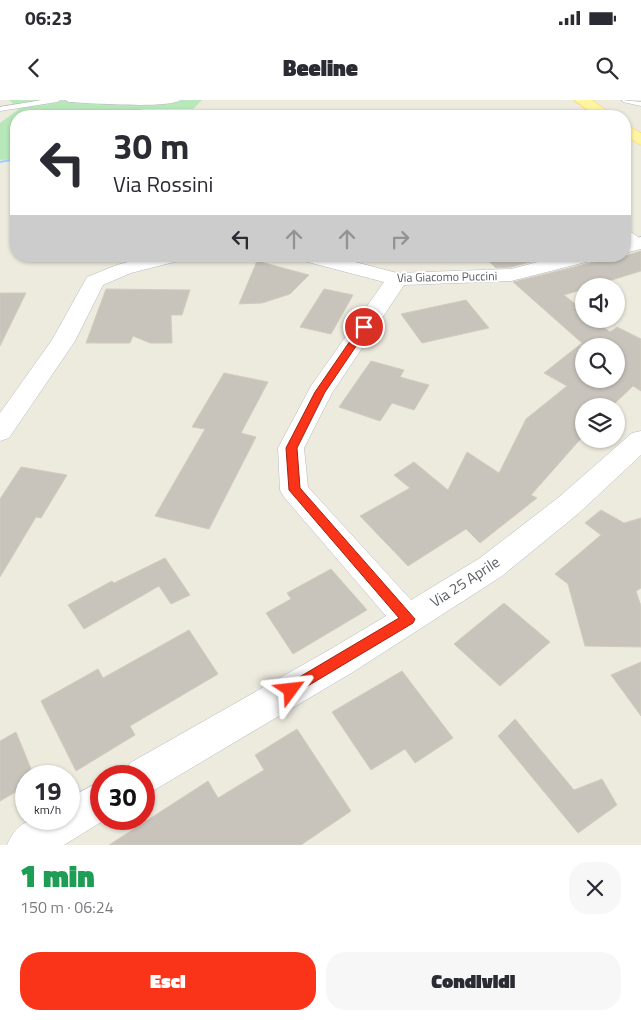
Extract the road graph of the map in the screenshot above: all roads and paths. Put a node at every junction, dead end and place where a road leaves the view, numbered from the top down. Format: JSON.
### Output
{"nodes":[{"id":1,"x":57,"y":100,"type":"edge"},
{"id":2,"x":69,"y":100,"type":"edge"},
{"id":3,"x":177,"y":100,"type":"edge"},
{"id":4,"x":582,"y":100,"type":"edge"},
{"id":5,"x":626,"y":100,"type":"edge"},
{"id":6,"x":641,"y":104,"type":"edge"},
{"id":7,"x":0,"y":109,"type":"edge"},
{"id":8,"x":597,"y":110,"type":"edge"},
{"id":9,"x":151,"y":262,"type":"edge"},
{"id":10,"x":330,"y":262,"type":"edge"},
{"id":11,"x":428,"y":262,"type":"edge"},
{"id":12,"x":563,"y":262,"type":"edge"},
{"id":13,"x":444,"y":277,"type":"junction"},
{"id":14,"x":397,"y":279,"type":"junction"},
{"id":15,"x":0,"y":432,"type":"edge"},
{"id":16,"x":641,"y":440,"type":"edge"},
{"id":17,"x":408,"y":619,"type":"junction"},
{"id":18,"x":155,"y":769,"type":"edge"},
{"id":19,"x":90,"y":807,"type":"edge"},
{"id":20,"x":27,"y":845,"type":"edge"}],
"edges":[{"from":1,"to":7,"type":"lane"},
{"from":2,"to":3,"type":"lane"},
{"from":4,"to":8,"type":"main road"},
{"from":5,"to":6,"type":"lane"},
{"from":9,"to":15,"type":"street"},
{"from":10,"to":14,"type":"street","name":"Via Giacomo Puccini"},
{"from":11,"to":13,"type":"street"},
{"from":12,"to":13,"type":"street","name":"Via Giacomo Puccini"},
{"from":13,"to":14,"type":"street","name":"Via Giacomo Puccini"},
{"from":14,"to":17,"type":"street"},
{"from":16,"to":17,"type":"street","name":"Via 25 Aprile"},
{"from":17,"to":18,"type":"street","name":"Via 25 Aprile"},
{"from":19,"to":20,"type":"street"}]}
